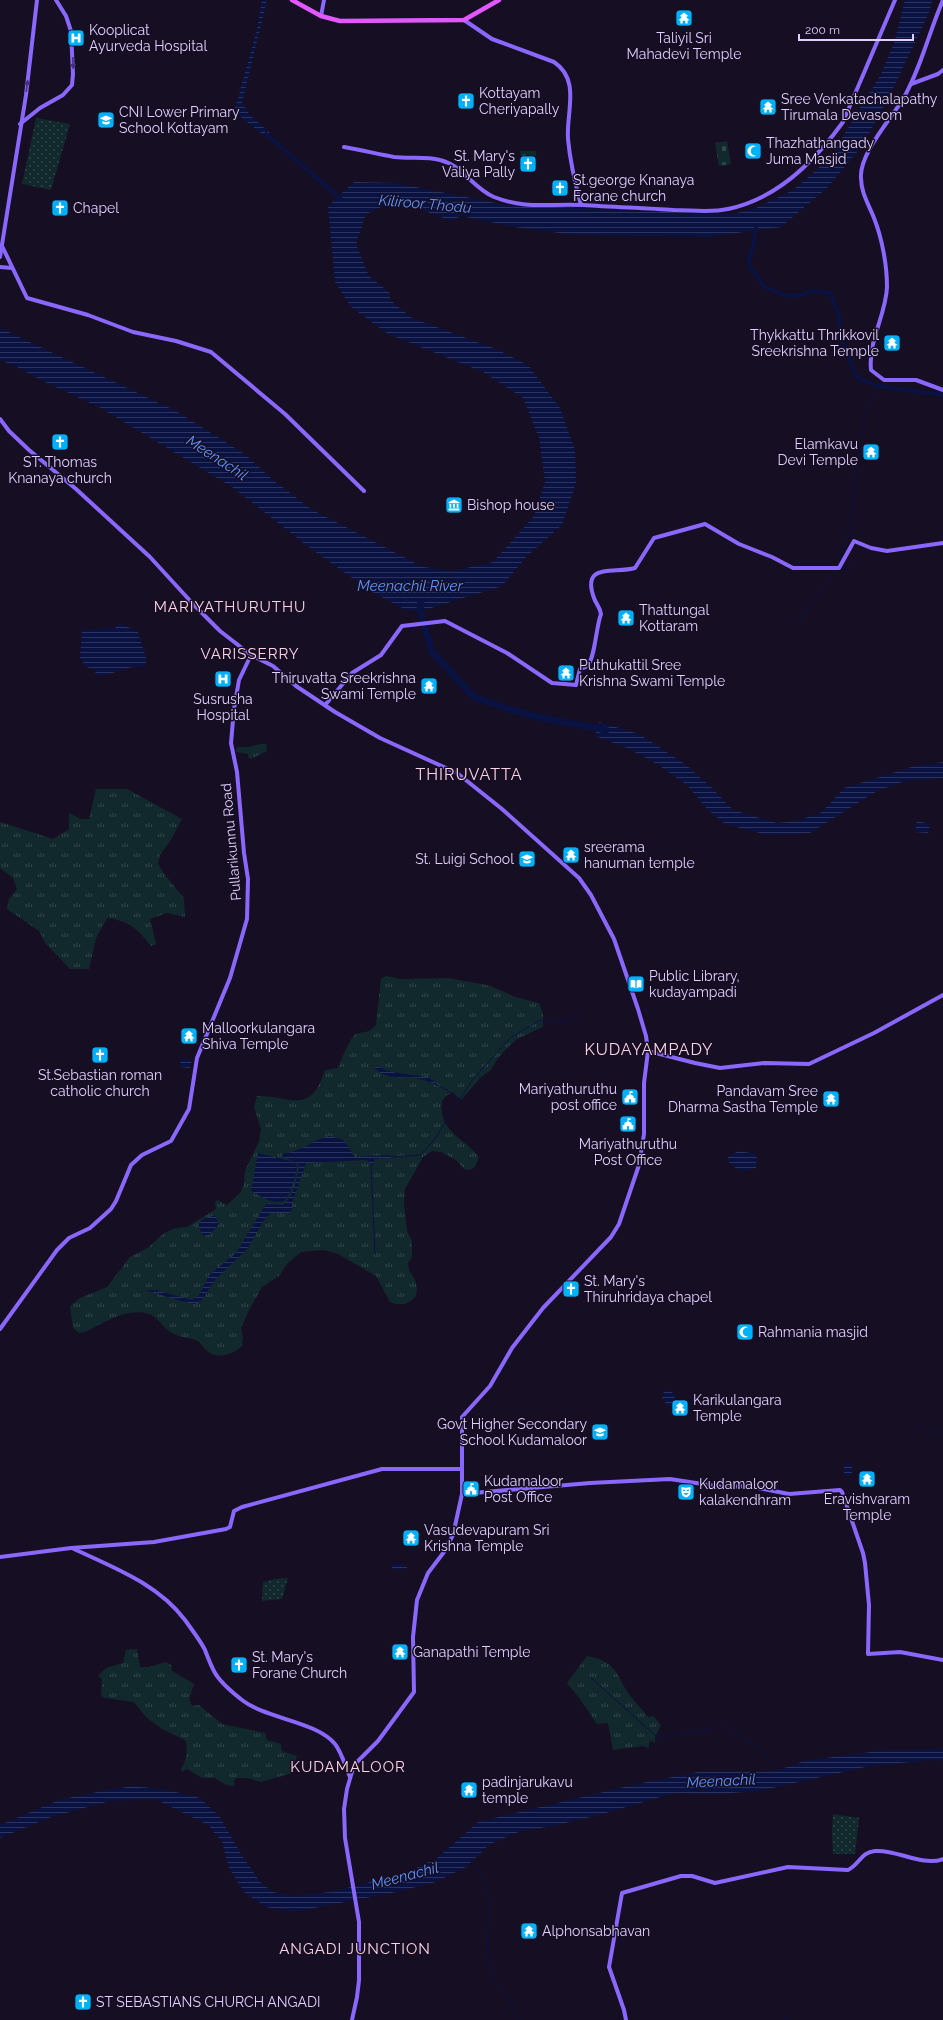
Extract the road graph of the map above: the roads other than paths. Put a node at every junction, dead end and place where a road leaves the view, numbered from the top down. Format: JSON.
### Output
{"nodes":[{"id":1,"x":37,"y":0,"type":"edge"},
{"id":2,"x":56,"y":0,"type":"edge"},
{"id":3,"x":292,"y":0,"type":"edge"},
{"id":4,"x":324,"y":0,"type":"edge"},
{"id":5,"x":499,"y":0,"type":"edge"},
{"id":6,"x":896,"y":0,"type":"edge"},
{"id":7,"x":943,"y":0,"type":"edge"},
{"id":8,"x":321,"y":16,"type":"junction"},
{"id":9,"x":464,"y":20,"type":"junction"},
{"id":10,"x":943,"y":70,"type":"edge"},
{"id":11,"x":911,"y":84,"type":"junction"},
{"id":12,"x":20,"y":125,"type":"junction"},
{"id":13,"x":344,"y":147,"type":"dead end"},
{"id":14,"x":581,"y":205,"type":"junction"},
{"id":15,"x":2,"y":246,"type":"junction"},
{"id":16,"x":0,"y":257,"type":"edge"},
{"id":17,"x":0,"y":267,"type":"edge"},
{"id":18,"x":13,"y":268,"type":"junction"},
{"id":19,"x":943,"y":390,"type":"edge"},
{"id":20,"x":0,"y":421,"type":"edge"},
{"id":21,"x":364,"y":491,"type":"dead end"},
{"id":22,"x":943,"y":543,"type":"edge"},
{"id":23,"x":251,"y":655,"type":"junction"},
{"id":24,"x":325,"y":705,"type":"junction"},
{"id":25,"x":943,"y":995,"type":"edge"},
{"id":26,"x":648,"y":1051,"type":"junction"},
{"id":27,"x":0,"y":1329,"type":"edge"},
{"id":28,"x":462,"y":1469,"type":"junction"},
{"id":29,"x":462,"y":1494,"type":"junction"},
{"id":30,"x":71,"y":1548,"type":"junction"},
{"id":31,"x":0,"y":1557,"type":"edge"},
{"id":32,"x":943,"y":1660,"type":"edge"},
{"id":33,"x":350,"y":1777,"type":"junction"},
{"id":34,"x":943,"y":1859,"type":"edge"},
{"id":35,"x":352,"y":2020,"type":"edge"},
{"id":36,"x":626,"y":2020,"type":"edge"}],
"edges":[{"from":12,"to":1,"type":"main road","one_way":true},
{"from":2,"to":12,"type":"main road","one_way":true},
{"from":3,"to":8,"type":"main road"},
{"from":4,"to":8,"type":"main road"},
{"from":5,"to":9,"type":"main road"},
{"from":6,"to":14,"type":"main road"},
{"from":7,"to":11,"type":"main road"},
{"from":8,"to":9,"type":"main road"},
{"from":9,"to":14,"type":"main road"},
{"from":10,"to":11,"type":"main road"},
{"from":11,"to":19,"type":"main road"},
{"from":12,"to":15,"type":"main road"},
{"from":13,"to":14,"type":"main road"},
{"from":15,"to":16,"type":"main road"},
{"from":15,"to":18,"type":"main road"},
{"from":17,"to":18,"type":"main road"},
{"from":18,"to":21,"type":"main road"},
{"from":20,"to":23,"type":"main road"},
{"from":22,"to":24,"type":"main road"},
{"from":23,"to":24,"type":"main road"},
{"from":23,"to":27,"type":"main road","name":"Pullarikunnu Road"},
{"from":24,"to":26,"type":"main road"},
{"from":25,"to":26,"type":"main road"},
{"from":26,"to":28,"type":"main road"},
{"from":28,"to":29,"type":"main road"},
{"from":28,"to":30,"type":"main road"},
{"from":29,"to":32,"type":"main road"},
{"from":29,"to":33,"type":"main road"},
{"from":30,"to":31,"type":"main road"},
{"from":30,"to":33,"type":"main road"},
{"from":33,"to":35,"type":"main road"},
{"from":34,"to":36,"type":"main road"}]}
